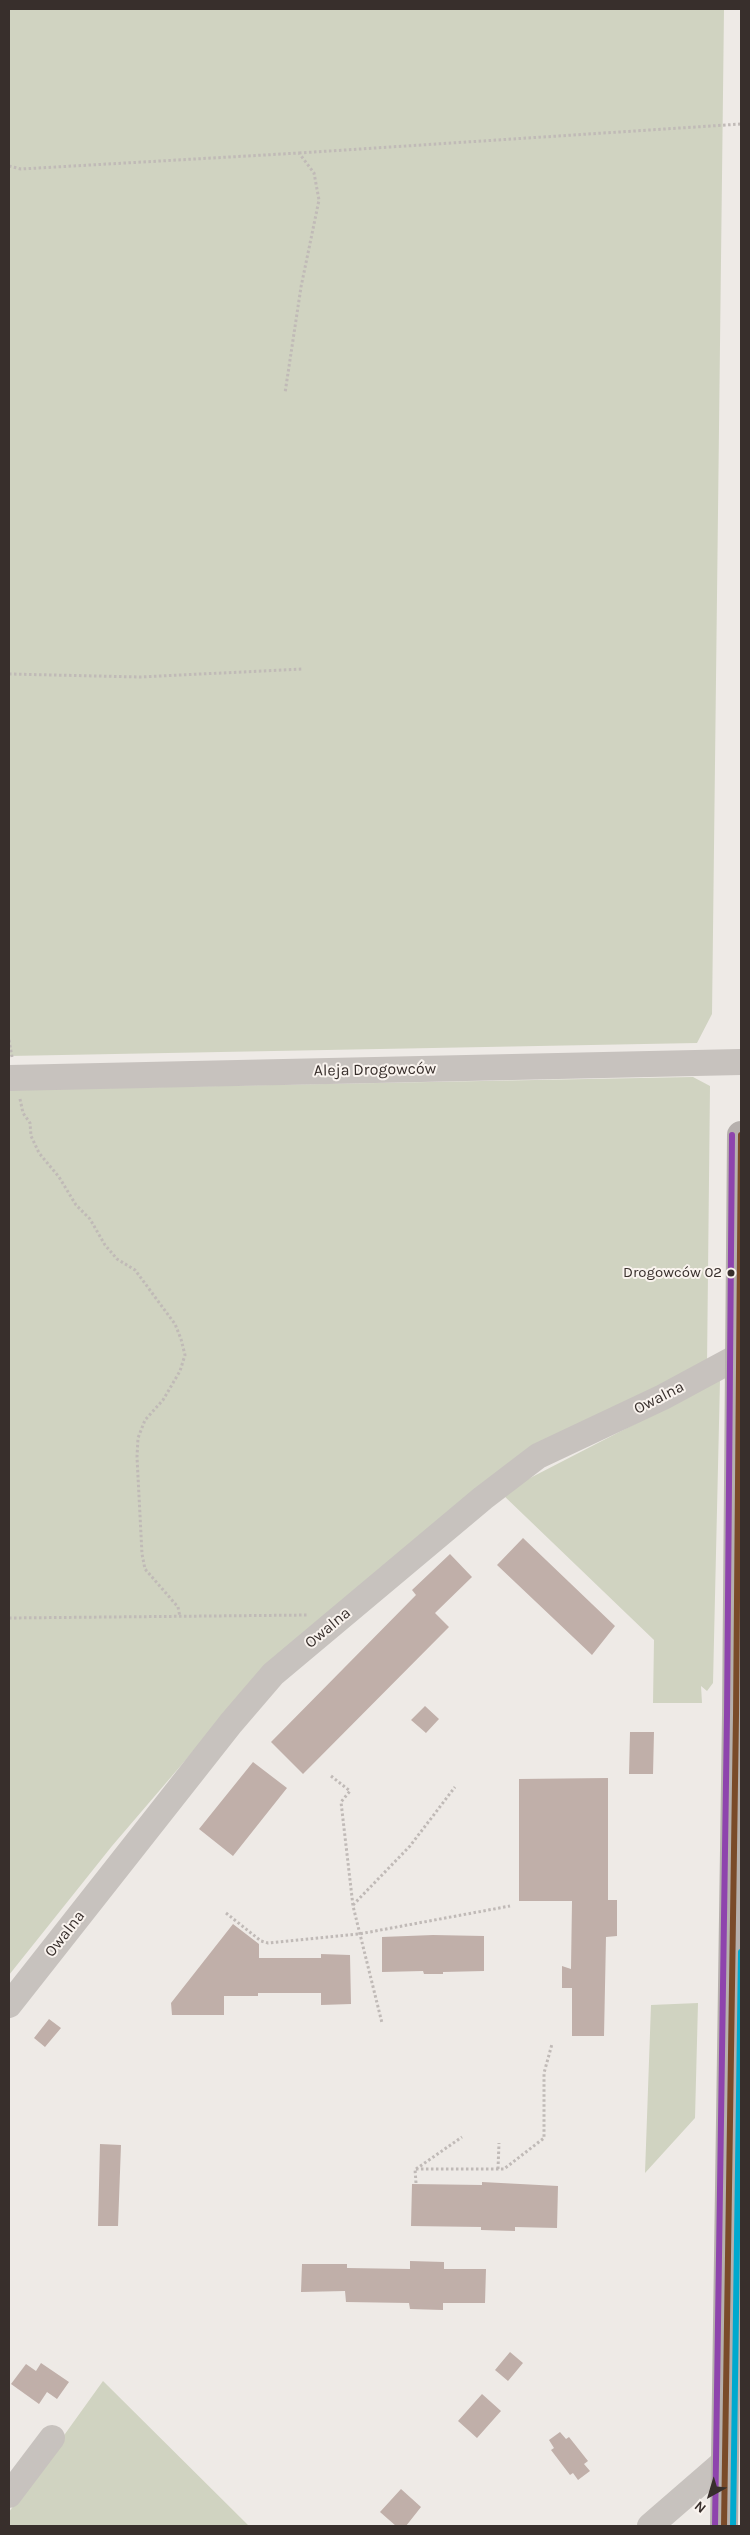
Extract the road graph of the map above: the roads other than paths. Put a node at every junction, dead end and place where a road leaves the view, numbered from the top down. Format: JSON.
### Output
{"nodes":[{"id":1,"x":741,"y":1062,"type":"edge"},
{"id":2,"x":12,"y":1078,"type":"edge"},
{"id":3,"x":741,"y":1136,"type":"edge"},
{"id":4,"x":739,"y":1356,"type":"junction"},
{"id":5,"x":739,"y":1560,"type":"edge"},
{"id":6,"x":739,"y":1693,"type":"edge"},
{"id":7,"x":9,"y":2005,"type":"edge"},
{"id":8,"x":52,"y":2438,"type":"dead end"},
{"id":9,"x":730,"y":2449,"type":"edge"},
{"id":10,"x":9,"y":2495,"type":"edge"},
{"id":11,"x":650,"y":2526,"type":"edge"},
{"id":12,"x":724,"y":2526,"type":"edge"}],
"edges":[{"from":1,"to":2,"type":"street","name":"Aleja Drogowców"},
{"from":3,"to":4,"type":"main road"},
{"from":4,"to":5,"type":"main road"},
{"from":4,"to":7,"type":"street","name":"Owalna"},
{"from":5,"to":6,"type":"main road"},
{"from":6,"to":9,"type":"main road"},
{"from":8,"to":10,"type":"street"},
{"from":9,"to":11,"type":"street"},
{"from":9,"to":12,"type":"main road"}]}
